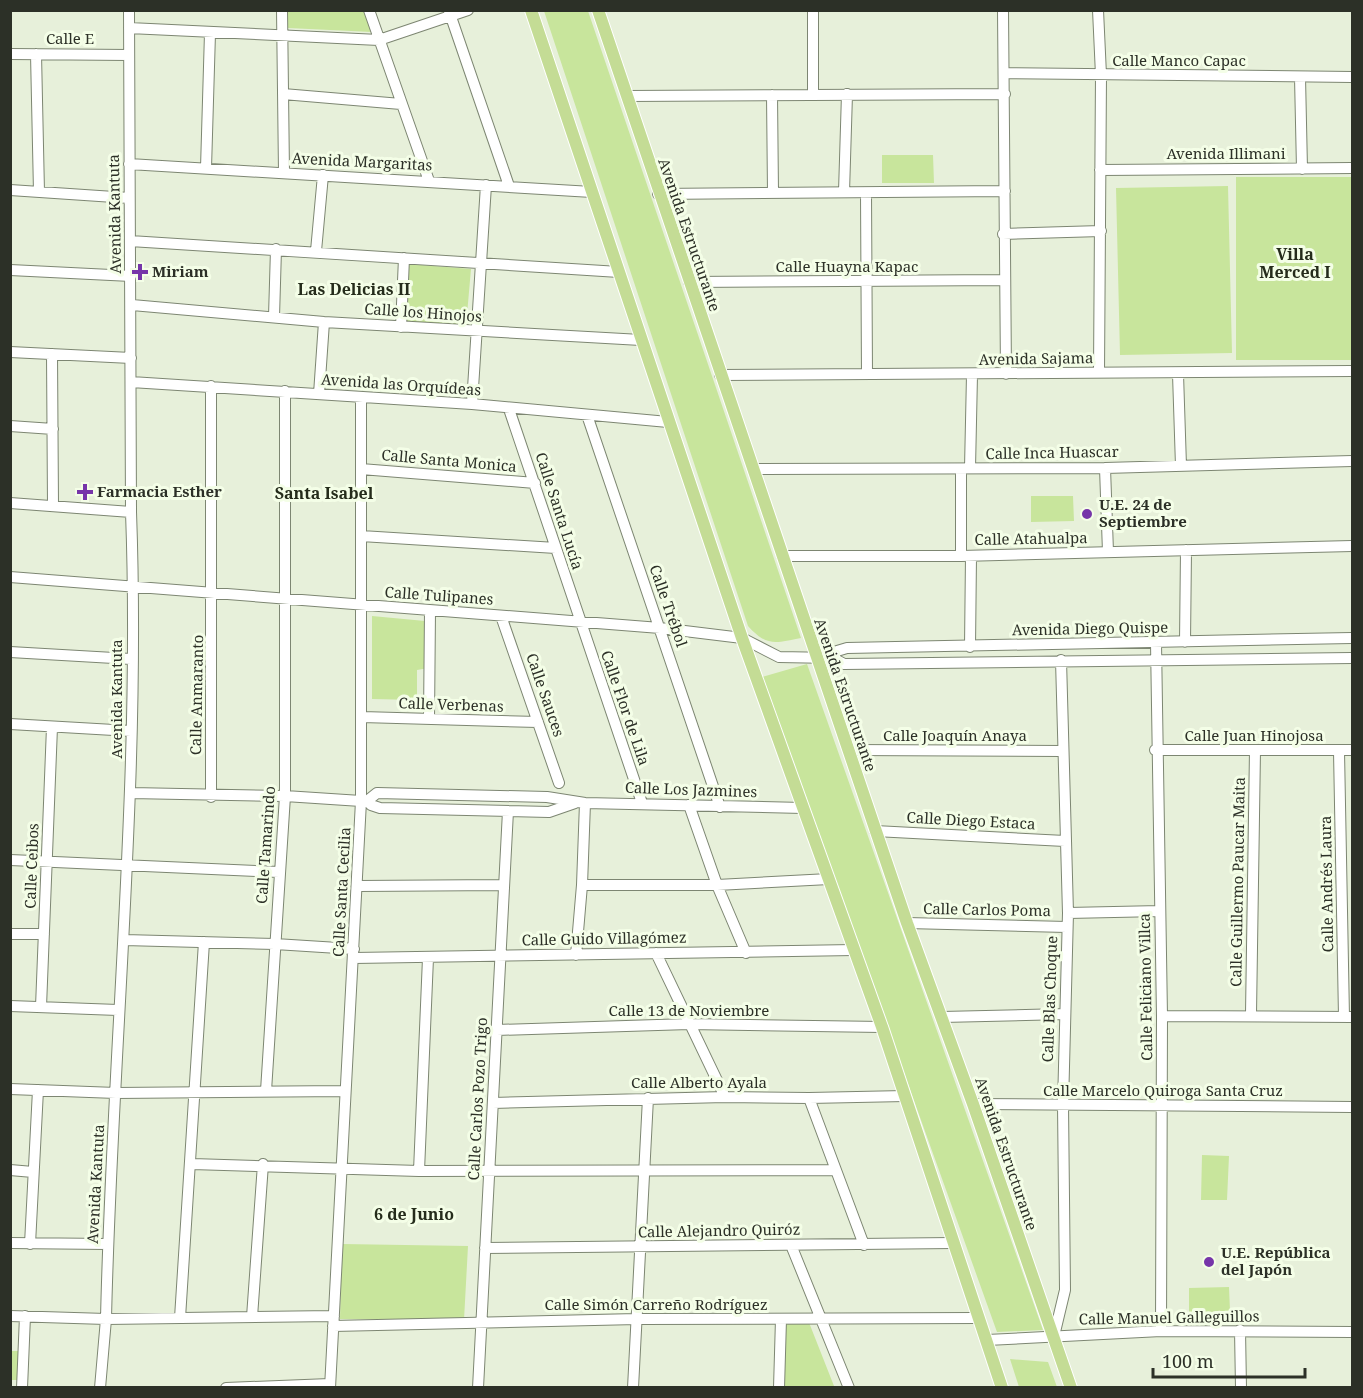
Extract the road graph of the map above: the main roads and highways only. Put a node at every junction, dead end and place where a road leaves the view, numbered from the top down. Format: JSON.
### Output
{"nodes":[{"id":1,"x":531,"y":10,"type":"edge"},
{"id":2,"x":598,"y":10,"type":"edge"},
{"id":3,"x":1002,"y":1388,"type":"edge"},
{"id":4,"x":1071,"y":1388,"type":"edge"}],
"edges":[{"from":1,"to":3,"type":"main road"},
{"from":2,"to":4,"type":"main road","name":"Avenida Estructurante"}]}
